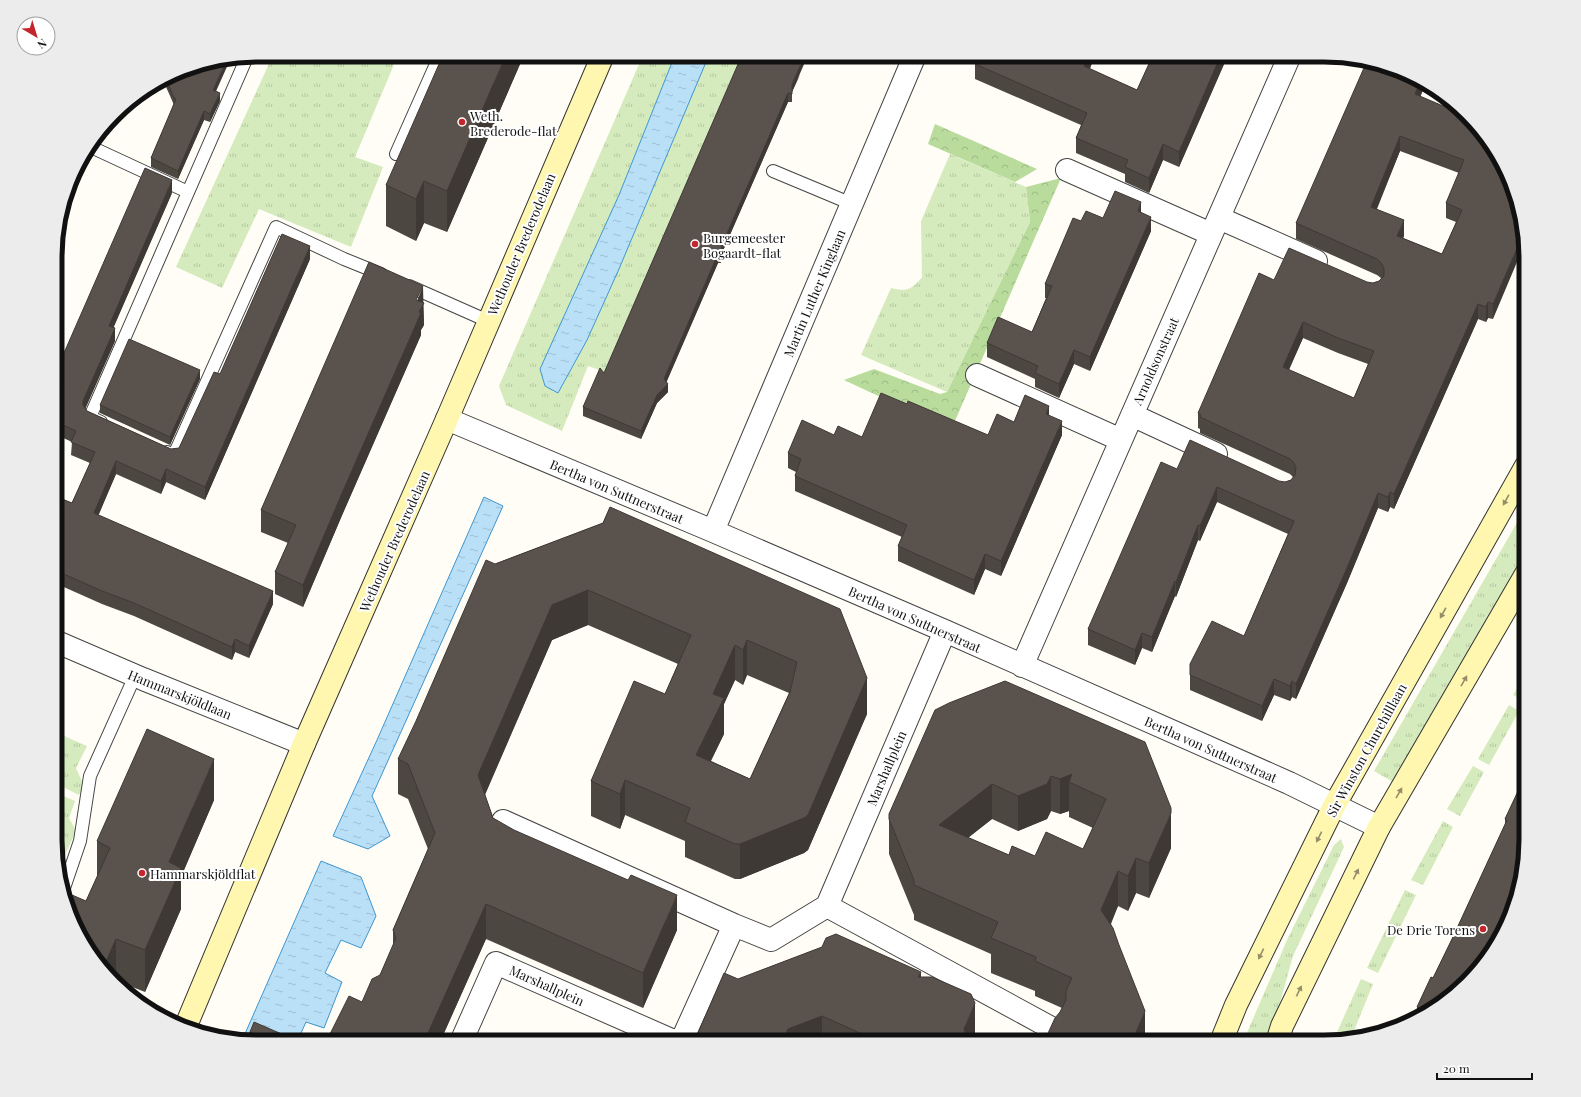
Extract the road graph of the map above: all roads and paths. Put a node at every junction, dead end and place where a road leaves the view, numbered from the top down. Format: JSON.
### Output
{"nodes":[{"id":1,"x":245,"y":62,"type":"edge"},
{"id":2,"x":437,"y":62,"type":"edge"},
{"id":3,"x":600,"y":62,"type":"edge"},
{"id":4,"x":912,"y":62,"type":"edge"},
{"id":5,"x":1287,"y":62,"type":"edge"},
{"id":6,"x":95,"y":149,"type":"edge"},
{"id":7,"x":396,"y":154,"type":"dead end"},
{"id":8,"x":1067,"y":170,"type":"dead end"},
{"id":9,"x":773,"y":171,"type":"dead end"},
{"id":10,"x":188,"y":192,"type":"junction"},
{"id":11,"x":852,"y":204,"type":"junction"},
{"id":12,"x":1215,"y":226,"type":"junction"},
{"id":13,"x":1337,"y":271,"type":"edge"},
{"id":14,"x":488,"y":321,"type":"junction"},
{"id":15,"x":977,"y":375,"type":"dead end"},
{"id":16,"x":1132,"y":415,"type":"junction"},
{"id":17,"x":447,"y":419,"type":"junction"},
{"id":18,"x":111,"y":426,"type":"edge"},
{"id":19,"x":1121,"y":440,"type":"junction"},
{"id":20,"x":153,"y":446,"type":"edge"},
{"id":21,"x":1233,"y":461,"type":"edge"},
{"id":22,"x":1519,"y":478,"type":"edge"},
{"id":23,"x":713,"y":531,"type":"junction"},
{"id":24,"x":1519,"y":586,"type":"edge"},
{"id":25,"x":945,"y":631,"type":"junction"},
{"id":26,"x":62,"y":644,"type":"edge"},
{"id":27,"x":1022,"y":666,"type":"junction"},
{"id":28,"x":135,"y":676,"type":"junction"},
{"id":29,"x":304,"y":744,"type":"junction"},
{"id":30,"x":1334,"y":806,"type":"junction"},
{"id":31,"x":503,"y":821,"type":"dead end"},
{"id":32,"x":1379,"y":827,"type":"junction"},
{"id":33,"x":67,"y":880,"type":"edge"},
{"id":34,"x":827,"y":906,"type":"junction"},
{"id":35,"x":734,"y":925,"type":"junction"},
{"id":36,"x":188,"y":1023,"type":"edge"},
{"id":37,"x":464,"y":1035,"type":"edge"},
{"id":38,"x":660,"y":1035,"type":"edge"},
{"id":39,"x":684,"y":1035,"type":"edge"},
{"id":40,"x":1052,"y":1035,"type":"edge"},
{"id":41,"x":1224,"y":1035,"type":"edge"},
{"id":42,"x":1279,"y":1035,"type":"edge"}],
"edges":[{"from":1,"to":10,"type":"lane"},
{"from":2,"to":7,"type":"lane"},
{"from":3,"to":14,"type":"street","name":"Wethouder Brederodelaan"},
{"from":4,"to":11,"type":"street","name":"Martin Luther Kinglaan"},
{"from":5,"to":12,"type":"street","name":"Arnoldsonstraat"},
{"from":6,"to":10,"type":"lane"},
{"from":8,"to":12,"type":"street"},
{"from":9,"to":11,"type":"lane"},
{"from":10,"to":18,"type":"lane"},
{"from":11,"to":23,"type":"street","name":"Martin Luther Kinglaan"},
{"from":12,"to":13,"type":"street"},
{"from":12,"to":16,"type":"street","name":"Arnoldsonstraat"},
{"from":14,"to":17,"type":"street","name":"Wethouder Brederodelaan"},
{"from":14,"to":20,"type":"lane"},
{"from":15,"to":19,"type":"street"},
{"from":16,"to":19,"type":"street","name":"Arnoldsonstraat"},
{"from":16,"to":21,"type":"street"},
{"from":17,"to":23,"type":"street","name":"Bertha von Suttnerstraat"},
{"from":17,"to":29,"type":"street","name":"Wethouder Brederodelaan"},
{"from":19,"to":27,"type":"street","name":"Arnoldsonstraat"},
{"from":22,"to":30,"type":"street","name":"Sir Winston Churchilllaan","one_way":true},
{"from":23,"to":25,"type":"street","name":"Bertha von Suttnerstraat"},
{"from":32,"to":24,"type":"street","one_way":true},
{"from":25,"to":27,"type":"street","name":"Bertha von Suttnerstraat"},
{"from":25,"to":34,"type":"street","name":"Marshallplein"},
{"from":26,"to":28,"type":"street","name":"Hammarskjöldlaan"},
{"from":27,"to":30,"type":"street","name":"Bertha von Suttnerstraat"},
{"from":28,"to":29,"type":"street","name":"Hammarskjöldlaan"},
{"from":28,"to":33,"type":"lane"},
{"from":29,"to":36,"type":"street","name":"Wethouder Brederodelaan"},
{"from":30,"to":32,"type":"street","name":"Bertha von Suttnerstraat"},
{"from":30,"to":41,"type":"street","name":"Sir Winston Churchilllaan","one_way":true},
{"from":31,"to":35,"type":"street"},
{"from":42,"to":32,"type":"street","one_way":true},
{"from":34,"to":35,"type":"street"},
{"from":34,"to":40,"type":"street"},
{"from":35,"to":39,"type":"street"},
{"from":37,"to":38,"type":"street","name":"Marshallplein"}]}
